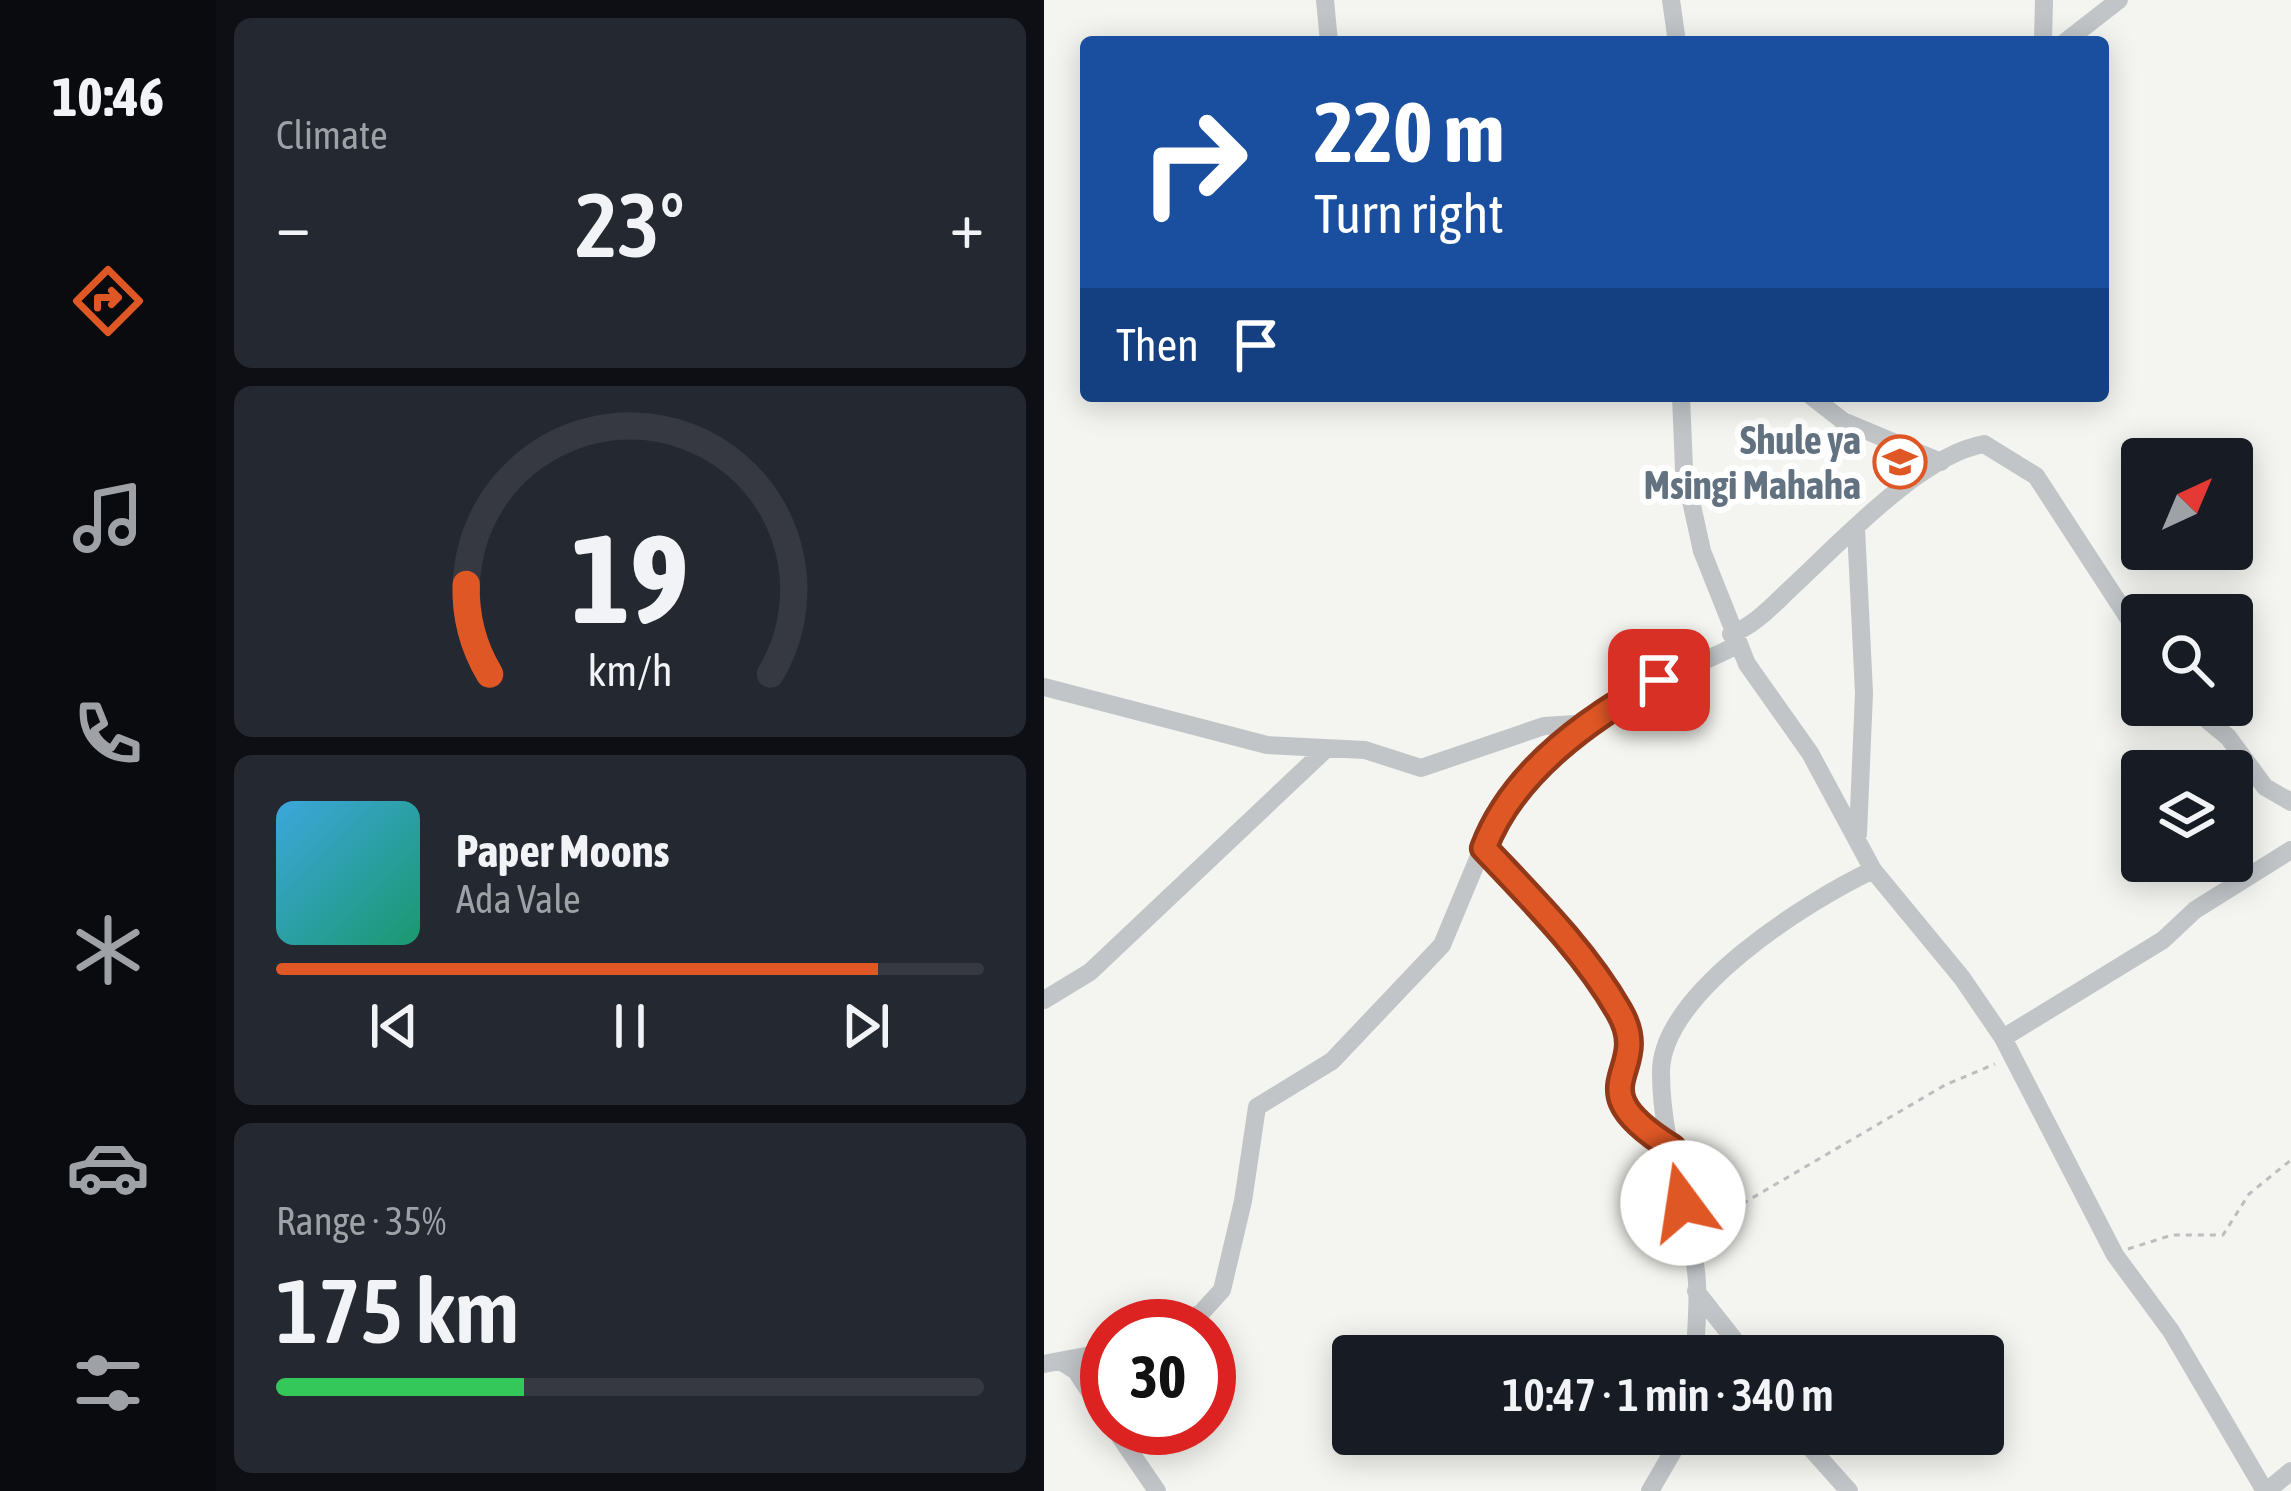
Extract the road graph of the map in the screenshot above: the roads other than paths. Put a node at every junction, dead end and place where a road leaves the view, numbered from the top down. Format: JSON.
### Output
{"nodes":[{"id":1,"x":1325,"y":0,"type":"edge"},
{"id":2,"x":1671,"y":0,"type":"edge"},
{"id":3,"x":2044,"y":0,"type":"edge"},
{"id":4,"x":2119,"y":0,"type":"edge"},
{"id":5,"x":1328,"y":36,"type":"edge"},
{"id":6,"x":1676,"y":36,"type":"edge"},
{"id":7,"x":2043,"y":36,"type":"edge"},
{"id":8,"x":2073,"y":36,"type":"edge"},
{"id":9,"x":1682,"y":402,"type":"edge"},
{"id":10,"x":1818,"y":402,"type":"edge"},
{"id":11,"x":1941,"y":463,"type":"junction"},
{"id":12,"x":1856,"y":528,"type":"junction"},
{"id":13,"x":2121,"y":607,"type":"edge"},
{"id":14,"x":1735,"y":639,"type":"junction"},
{"id":15,"x":1044,"y":687,"type":"edge"},
{"id":16,"x":1592,"y":723,"type":"junction"},
{"id":17,"x":2215,"y":726,"type":"edge"},
{"id":18,"x":1325,"y":750,"type":"junction"},
{"id":19,"x":2291,"y":802,"type":"edge"},
{"id":20,"x":1858,"y":838,"type":"junction"},
{"id":21,"x":1484,"y":848,"type":"junction"},
{"id":22,"x":2291,"y":850,"type":"edge"},
{"id":23,"x":1873,"y":870,"type":"junction"},
{"id":24,"x":1044,"y":1000,"type":"edge"},
{"id":25,"x":2006,"y":1044,"type":"junction"},
{"id":26,"x":1672,"y":1148,"type":"junction"},
{"id":27,"x":1696,"y":1291,"type":"junction"},
{"id":28,"x":1214,"y":1299,"type":"edge"},
{"id":29,"x":1695,"y":1335,"type":"edge"},
{"id":30,"x":1731,"y":1335,"type":"edge"},
{"id":31,"x":1053,"y":1363,"type":"edge"},
{"id":32,"x":1080,"y":1377,"type":"edge"},
{"id":33,"x":1132,"y":1455,"type":"edge"},
{"id":34,"x":1671,"y":1455,"type":"edge"},
{"id":35,"x":1817,"y":1455,"type":"edge"},
{"id":36,"x":2291,"y":1471,"type":"edge"},
{"id":37,"x":1157,"y":1491,"type":"edge"},
{"id":38,"x":1650,"y":1491,"type":"edge"},
{"id":39,"x":1849,"y":1491,"type":"edge"},
{"id":40,"x":2266,"y":1491,"type":"edge"}],
"edges":[{"from":1,"to":5,"type":"street"},
{"from":2,"to":6,"type":"street"},
{"from":3,"to":7,"type":"street"},
{"from":4,"to":8,"type":"street"},
{"from":9,"to":14,"type":"street"},
{"from":10,"to":11,"type":"street"},
{"from":11,"to":12,"type":"street"},
{"from":11,"to":13,"type":"street"},
{"from":12,"to":14,"type":"street"},
{"from":12,"to":20,"type":"street"},
{"from":14,"to":16,"type":"street"},
{"from":14,"to":20,"type":"street"},
{"from":15,"to":18,"type":"street"},
{"from":16,"to":18,"type":"street"},
{"from":16,"to":21,"type":"street"},
{"from":17,"to":19,"type":"street"},
{"from":18,"to":24,"type":"street"},
{"from":20,"to":23,"type":"street"},
{"from":21,"to":26,"type":"street"},
{"from":21,"to":28,"type":"street"},
{"from":22,"to":25,"type":"street"},
{"from":23,"to":25,"type":"street"},
{"from":23,"to":26,"type":"street"},
{"from":25,"to":40,"type":"street"},
{"from":26,"to":27,"type":"street"},
{"from":27,"to":29,"type":"street"},
{"from":27,"to":30,"type":"street"},
{"from":31,"to":32,"type":"street"},
{"from":33,"to":37,"type":"street"},
{"from":34,"to":38,"type":"street"},
{"from":35,"to":39,"type":"street"},
{"from":36,"to":40,"type":"street"}]}
